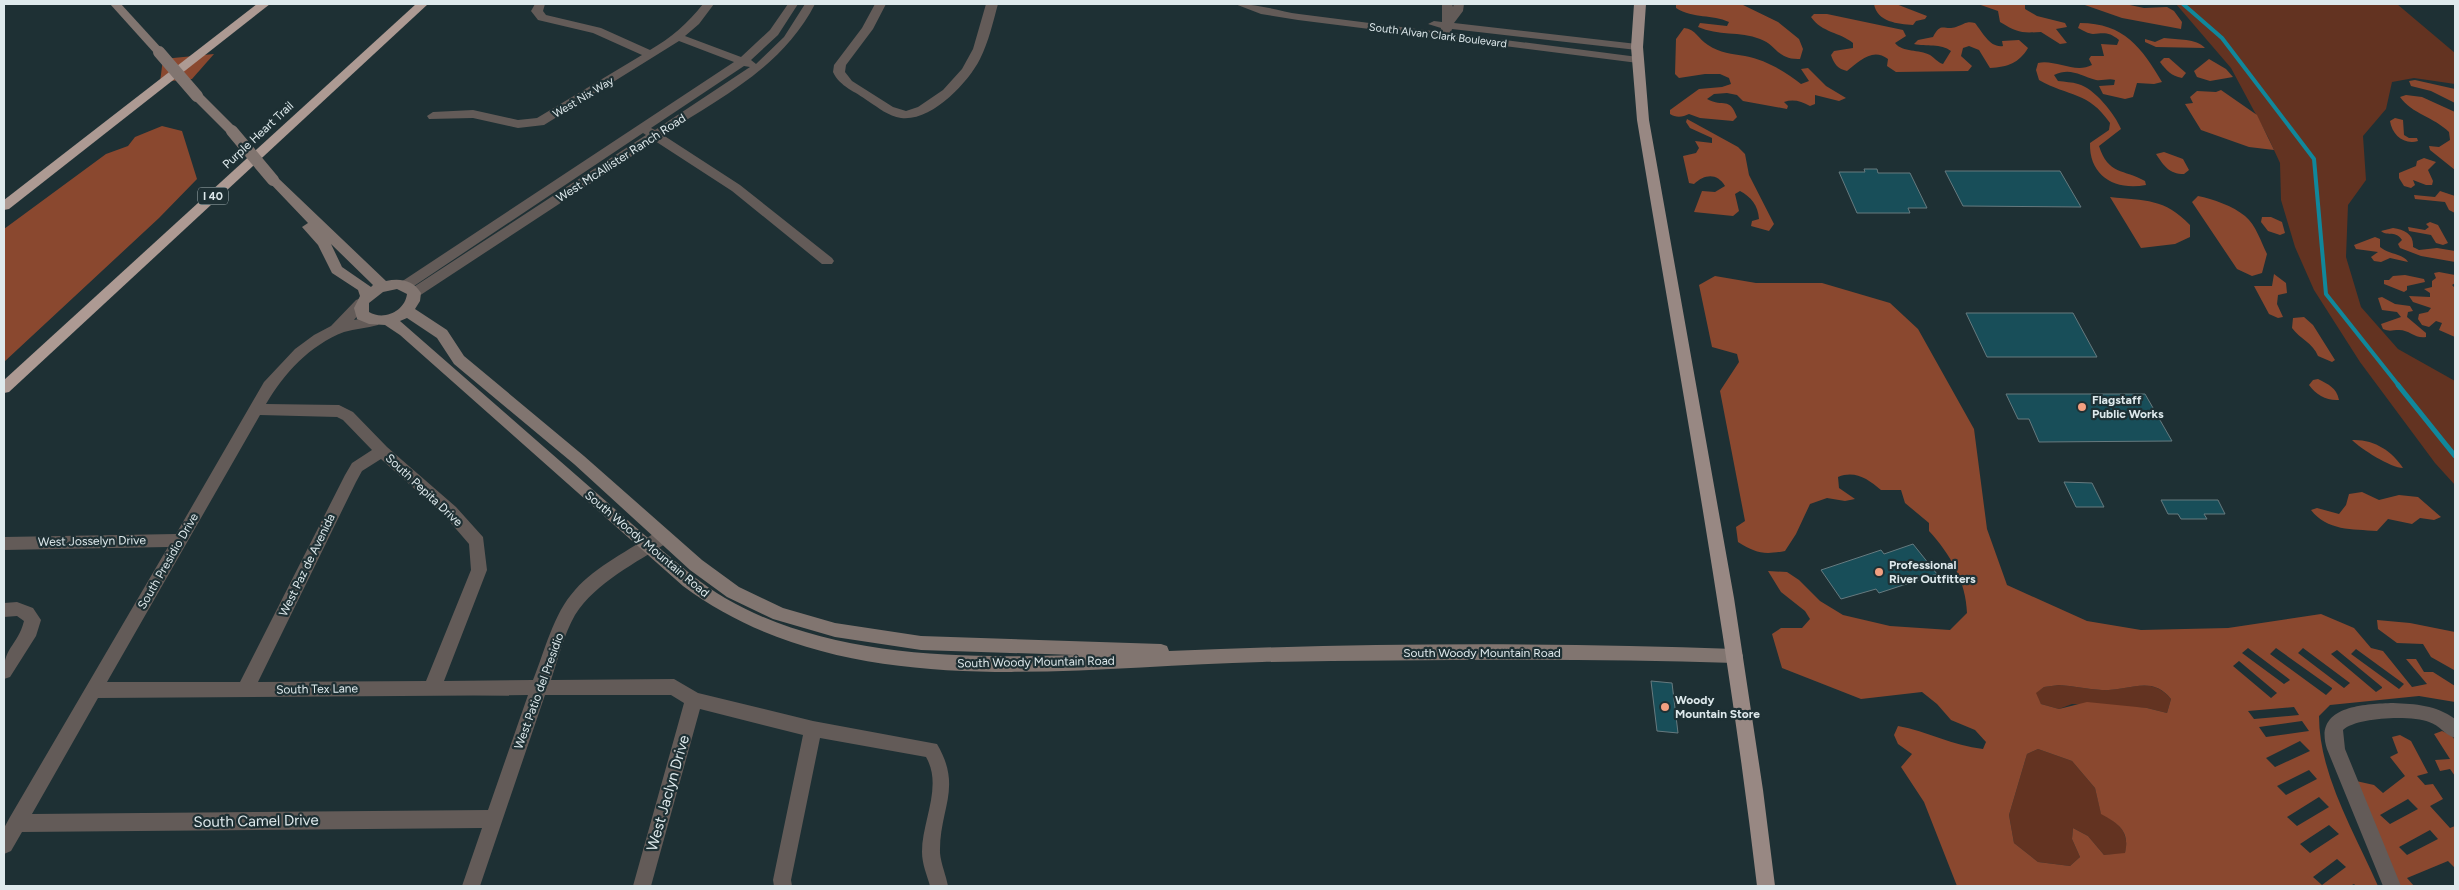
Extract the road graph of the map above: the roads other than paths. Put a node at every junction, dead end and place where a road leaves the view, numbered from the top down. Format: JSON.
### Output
{"nodes":[{"id":1,"x":115,"y":4,"type":"edge"},
{"id":2,"x":264,"y":4,"type":"edge"},
{"id":3,"x":422,"y":4,"type":"edge"},
{"id":4,"x":540,"y":4,"type":"edge"},
{"id":5,"x":709,"y":4,"type":"edge"},
{"id":6,"x":793,"y":4,"type":"edge"},
{"id":7,"x":810,"y":4,"type":"edge"},
{"id":8,"x":880,"y":4,"type":"edge"},
{"id":9,"x":992,"y":4,"type":"edge"},
{"id":10,"x":1241,"y":4,"type":"edge"},
{"id":11,"x":1268,"y":4,"type":"edge"},
{"id":12,"x":1447,"y":4,"type":"edge"},
{"id":13,"x":1459,"y":4,"type":"edge"},
{"id":14,"x":1640,"y":4,"type":"edge"},
{"id":15,"x":1446,"y":28,"type":"junction"},
{"id":16,"x":678,"y":37,"type":"junction"},
{"id":17,"x":1637,"y":54,"type":"junction"},
{"id":18,"x":651,"y":55,"type":"junction"},
{"id":19,"x":743,"y":61,"type":"junction"},
{"id":20,"x":759,"y":67,"type":"junction"},
{"id":21,"x":433,"y":116,"type":"dead end"},
{"id":22,"x":643,"y":128,"type":"junction"},
{"id":23,"x":655,"y":136,"type":"junction"},
{"id":24,"x":4,"y":206,"type":"edge"},
{"id":25,"x":303,"y":212,"type":"junction"},
{"id":26,"x":828,"y":261,"type":"dead end"},
{"id":27,"x":383,"y":287,"type":"junction"},
{"id":28,"x":410,"y":289,"type":"junction"},
{"id":29,"x":364,"y":300,"type":"junction"},
{"id":30,"x":408,"y":310,"type":"junction"},
{"id":31,"x":388,"y":320,"type":"junction"},
{"id":32,"x":373,"y":321,"type":"junction"},
{"id":33,"x":337,"y":329,"type":"junction"},
{"id":34,"x":4,"y":388,"type":"edge"},
{"id":35,"x":256,"y":409,"type":"junction"},
{"id":36,"x":382,"y":451,"type":"junction"},
{"id":37,"x":662,"y":537,"type":"junction"},
{"id":38,"x":180,"y":540,"type":"junction"},
{"id":39,"x":4,"y":543,"type":"edge"},
{"id":40,"x":648,"y":546,"type":"junction"},
{"id":41,"x":4,"y":610,"type":"edge"},
{"id":42,"x":1230,"y":656,"type":"junction"},
{"id":43,"x":1735,"y":656,"type":"junction"},
{"id":44,"x":4,"y":672,"type":"edge"},
{"id":45,"x":432,"y":688,"type":"junction"},
{"id":46,"x":539,"y":688,"type":"junction"},
{"id":47,"x":94,"y":690,"type":"junction"},
{"id":48,"x":244,"y":690,"type":"junction"},
{"id":49,"x":694,"y":700,"type":"junction"},
{"id":50,"x":813,"y":730,"type":"junction"},
{"id":51,"x":2455,"y":730,"type":"edge"},
{"id":52,"x":495,"y":819,"type":"junction"},
{"id":53,"x":16,"y":823,"type":"junction"},
{"id":54,"x":4,"y":845,"type":"edge"},
{"id":55,"x":471,"y":886,"type":"edge"},
{"id":56,"x":642,"y":886,"type":"edge"},
{"id":57,"x":783,"y":886,"type":"edge"},
{"id":58,"x":939,"y":886,"type":"edge"},
{"id":59,"x":1766,"y":886,"type":"edge"},
{"id":60,"x":2392,"y":886,"type":"edge"}],
"edges":[{"from":1,"to":25,"type":"street","bridge":true},
{"from":2,"to":24,"type":"highway"},
{"from":3,"to":34,"type":"highway","name":"Purple Heart Trail","number":"I 40"},
{"from":4,"to":18,"type":"street"},
{"from":5,"to":16,"type":"street","name":"West Nix Way"},
{"from":6,"to":19,"type":"street","name":"West McAllister Ranch Road"},
{"from":7,"to":20,"type":"street","name":"West McAllister Ranch Road"},
{"from":8,"to":9,"type":"street"},
{"from":10,"to":15,"type":"street","name":"South Alvan Clark Boulevard"},
{"from":11,"to":15,"type":"street","name":"South Alvan Clark Boulevard"},
{"from":12,"to":15,"type":"street"},
{"from":13,"to":15,"type":"street"},
{"from":14,"to":17,"type":"main road"},
{"from":15,"to":17,"type":"street","name":"South Alvan Clark Boulevard"},
{"from":16,"to":18,"type":"street","name":"West Nix Way"},
{"from":16,"to":19,"type":"street"},
{"from":17,"to":43,"type":"main road"},
{"from":18,"to":21,"type":"street","name":"West Nix Way"},
{"from":19,"to":20,"type":"street"},
{"from":19,"to":22,"type":"street","name":"West McAllister Ranch Road"},
{"from":20,"to":23,"type":"street","name":"West McAllister Ranch Road"},
{"from":22,"to":23,"type":"street"},
{"from":22,"to":28,"type":"street","name":"West McAllister Ranch Road"},
{"from":23,"to":26,"type":"street"},
{"from":23,"to":28,"type":"street","name":"West McAllister Ranch Road"},
{"from":25,"to":27,"type":"street"},
{"from":25,"to":29,"type":"street"},
{"from":27,"to":28,"type":"street"},
{"from":27,"to":29,"type":"street"},
{"from":28,"to":30,"type":"street"},
{"from":29,"to":32,"type":"street"},
{"from":29,"to":33,"type":"street"},
{"from":30,"to":31,"type":"street"},
{"from":30,"to":37,"type":"street","name":"South Woody Mountain Road"},
{"from":31,"to":32,"type":"street"},
{"from":31,"to":40,"type":"street","name":"South Woody Mountain Road"},
{"from":32,"to":33,"type":"street","name":"South Presidio Drive"},
{"from":33,"to":35,"type":"street","name":"South Presidio Drive"},
{"from":35,"to":36,"type":"street","name":"South Pepita Drive"},
{"from":35,"to":38,"type":"street","name":"South Presidio Drive"},
{"from":36,"to":45,"type":"street","name":"South Pepita Drive"},
{"from":36,"to":48,"type":"street","name":"West Paz de Avenida"},
{"from":37,"to":40,"type":"street","name":"West Patio del Presidio"},
{"from":37,"to":42,"type":"street","name":"South Woody Mountain Road"},
{"from":38,"to":39,"type":"street","name":"West Josselyn Drive"},
{"from":38,"to":47,"type":"street","name":"South Presidio Drive"},
{"from":40,"to":42,"type":"street","name":"South Woody Mountain Road"},
{"from":40,"to":46,"type":"street","name":"West Patio del Presidio"},
{"from":41,"to":44,"type":"street"},
{"from":42,"to":43,"type":"street","name":"South Woody Mountain Road"},
{"from":43,"to":59,"type":"main road"},
{"from":45,"to":46,"type":"street","name":"South Tex Lane"},
{"from":45,"to":48,"type":"street","name":"South Tex Lane"},
{"from":46,"to":49,"type":"street","name":"South Tex Lane"},
{"from":46,"to":52,"type":"street","name":"West Patio del Presidio"},
{"from":47,"to":48,"type":"street","name":"South Tex Lane"},
{"from":47,"to":53,"type":"street","name":"South Presidio Drive"},
{"from":49,"to":50,"type":"street","name":"South Tex Lane"},
{"from":49,"to":56,"type":"street","name":"West Jaclyn Drive"},
{"from":50,"to":57,"type":"street"},
{"from":50,"to":58,"type":"street","name":"South Tex Lane"},
{"from":51,"to":60,"type":"street"},
{"from":52,"to":53,"type":"street","name":"South Camel Drive"},
{"from":52,"to":55,"type":"street","name":"West Patio del Presidio"},
{"from":53,"to":54,"type":"street","name":"South Presidio Drive"}]}
